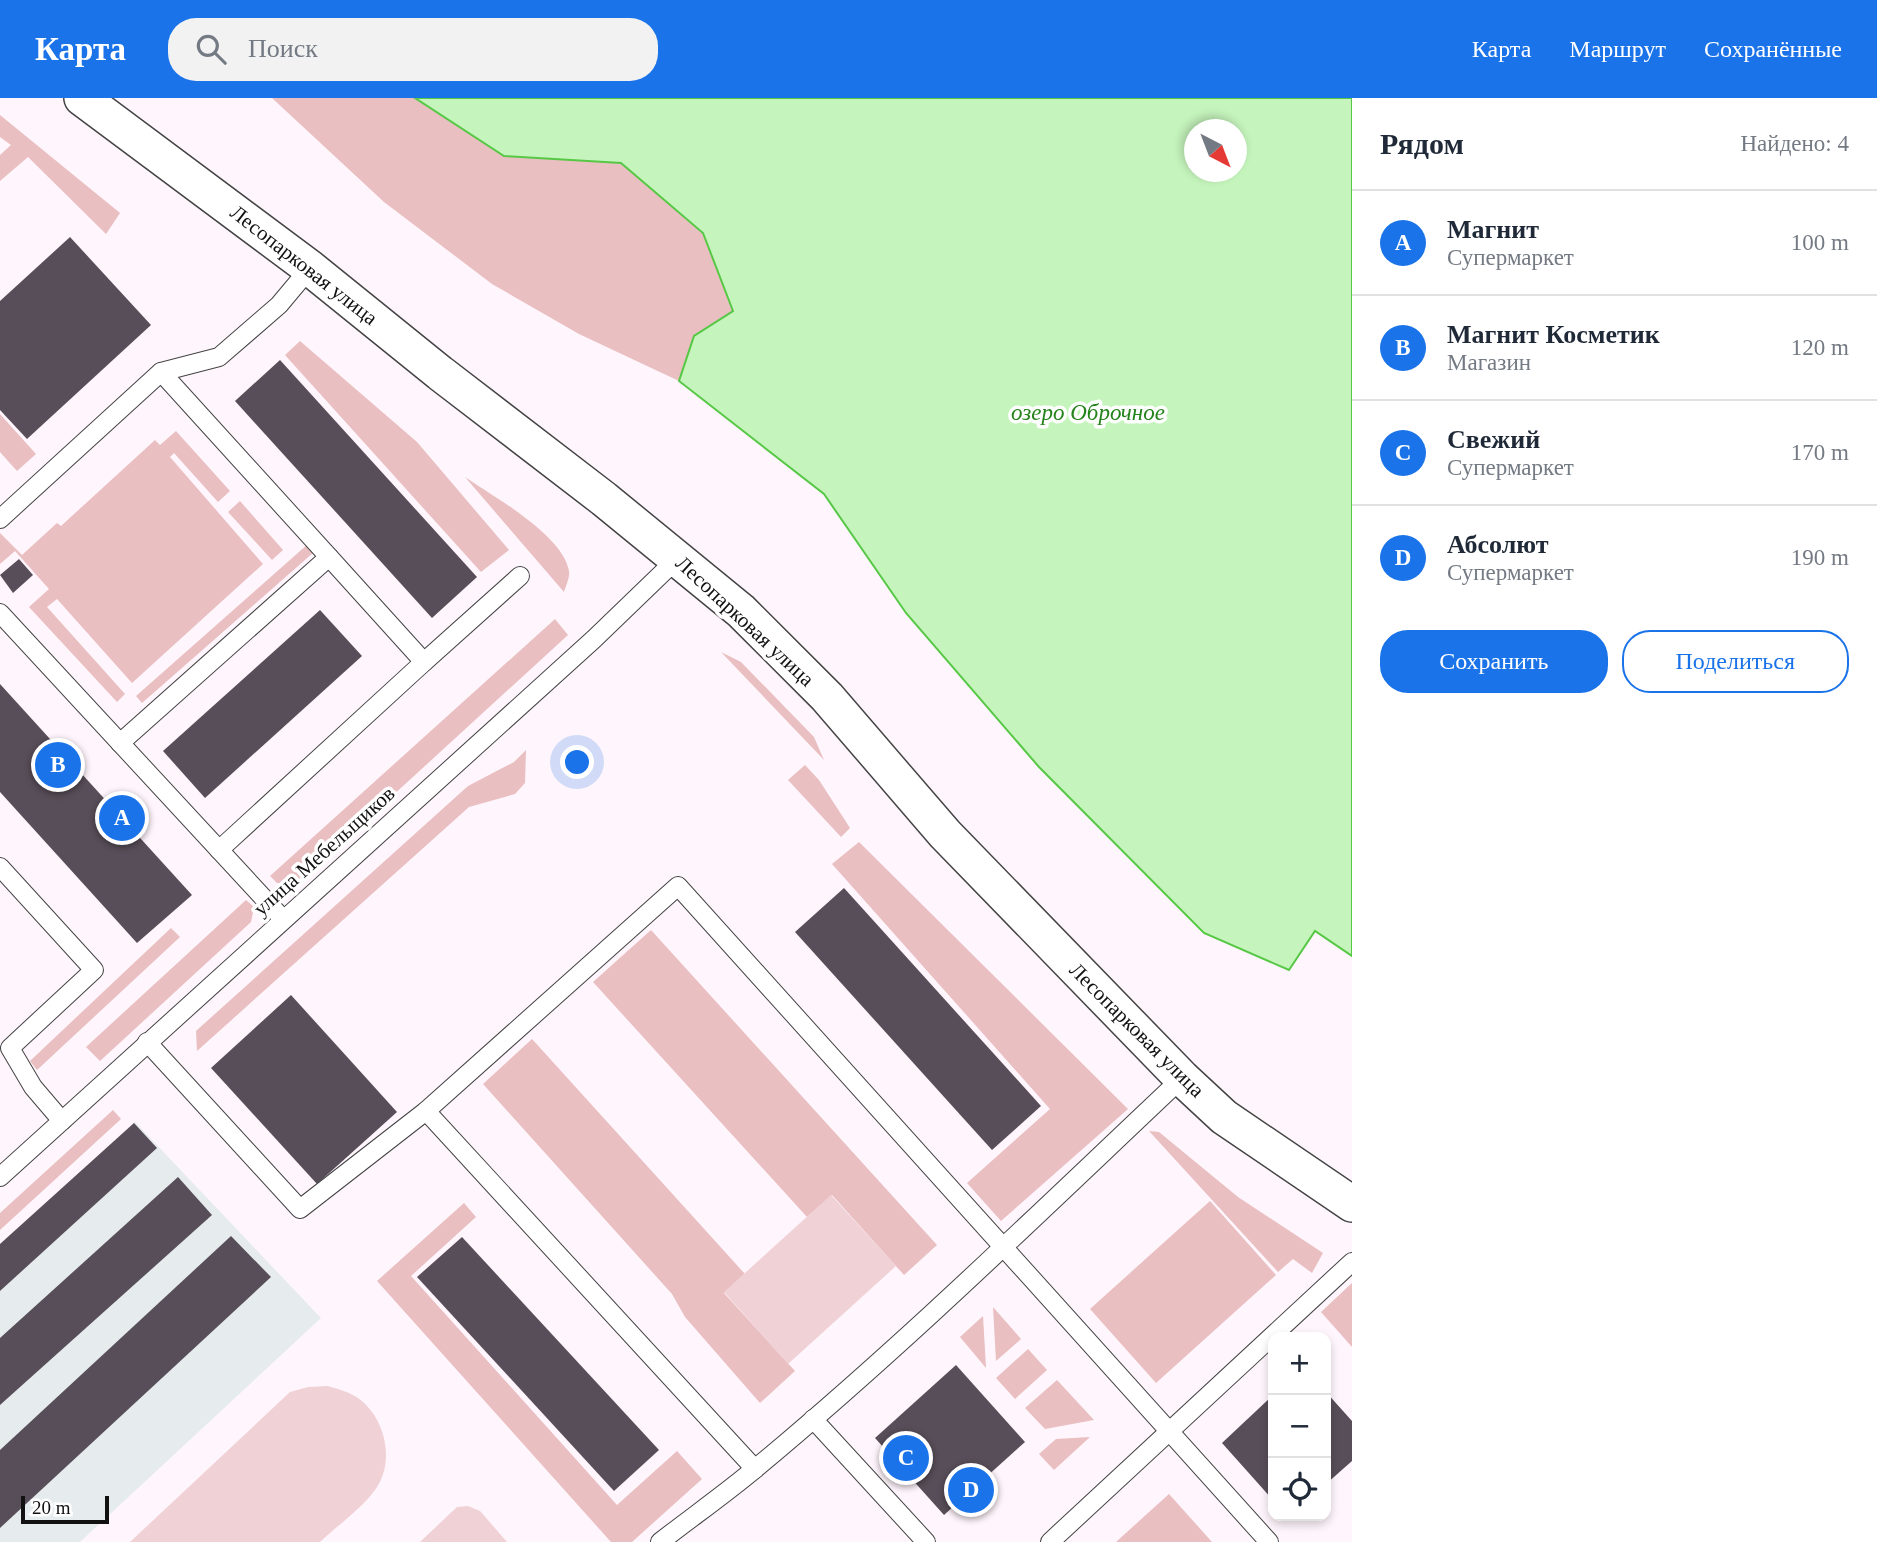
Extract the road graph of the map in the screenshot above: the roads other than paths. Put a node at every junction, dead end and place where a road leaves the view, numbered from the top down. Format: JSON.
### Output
{"nodes":[{"id":1,"x":82,"y":98,"type":"edge"},
{"id":2,"x":310,"y":268,"type":"junction"},
{"id":3,"x":161,"y":372,"type":"junction"},
{"id":4,"x":0,"y":519,"type":"edge"},
{"id":5,"x":329,"y":557,"type":"junction"},
{"id":6,"x":678,"y":558,"type":"junction"},
{"id":7,"x":520,"y":576,"type":"dead end"},
{"id":8,"x":0,"y":613,"type":"edge"},
{"id":9,"x":424,"y":662,"type":"junction"},
{"id":10,"x":120,"y":743,"type":"junction"},
{"id":11,"x":219,"y":850,"type":"junction"},
{"id":12,"x":0,"y":867,"type":"edge"},
{"id":13,"x":283,"y":919,"type":"junction"},
{"id":14,"x":147,"y":1042,"type":"junction"},
{"id":15,"x":1182,"y":1078,"type":"junction"},
{"id":16,"x":426,"y":1111,"type":"junction"},
{"id":17,"x":61,"y":1121,"type":"junction"},
{"id":18,"x":0,"y":1177,"type":"edge"},
{"id":19,"x":1352,"y":1204,"type":"edge"},
{"id":20,"x":1002,"y":1247,"type":"junction"},
{"id":21,"x":1352,"y":1262,"type":"edge"},
{"id":22,"x":813,"y":1419,"type":"junction"},
{"id":23,"x":1170,"y":1431,"type":"junction"},
{"id":24,"x":755,"y":1469,"type":"junction"},
{"id":25,"x":660,"y":1542,"type":"edge"},
{"id":26,"x":926,"y":1542,"type":"edge"},
{"id":27,"x":1050,"y":1542,"type":"edge"},
{"id":28,"x":1269,"y":1542,"type":"edge"}],
"edges":[{"from":1,"to":2,"type":"street","name":"Лесопарковая улица"},
{"from":2,"to":3,"type":"lane"},
{"from":2,"to":6,"type":"street","name":"Лесопарковая улица"},
{"from":3,"to":4,"type":"lane"},
{"from":3,"to":5,"type":"lane"},
{"from":5,"to":9,"type":"lane"},
{"from":5,"to":10,"type":"lane"},
{"from":6,"to":13,"type":"lane","name":"улица Мебельщиков"},
{"from":6,"to":15,"type":"street","name":"Лесопарковая улица"},
{"from":7,"to":9,"type":"lane"},
{"from":8,"to":10,"type":"lane"},
{"from":9,"to":11,"type":"lane"},
{"from":10,"to":11,"type":"lane"},
{"from":11,"to":13,"type":"lane"},
{"from":12,"to":17,"type":"lane"},
{"from":13,"to":14,"type":"lane","name":"улица Мебельщиков"},
{"from":14,"to":16,"type":"lane"},
{"from":14,"to":17,"type":"lane","name":"улица Мебельщиков"},
{"from":15,"to":19,"type":"street","name":"Лесопарковая улица"},
{"from":15,"to":20,"type":"lane"},
{"from":16,"to":20,"type":"lane"},
{"from":16,"to":24,"type":"lane"},
{"from":17,"to":18,"type":"lane","name":"улица Мебельщиков"},
{"from":20,"to":22,"type":"lane"},
{"from":20,"to":23,"type":"lane"},
{"from":21,"to":23,"type":"lane"},
{"from":22,"to":24,"type":"lane"},
{"from":22,"to":26,"type":"lane"},
{"from":23,"to":27,"type":"lane"},
{"from":23,"to":28,"type":"lane"},
{"from":24,"to":25,"type":"lane"}]}
